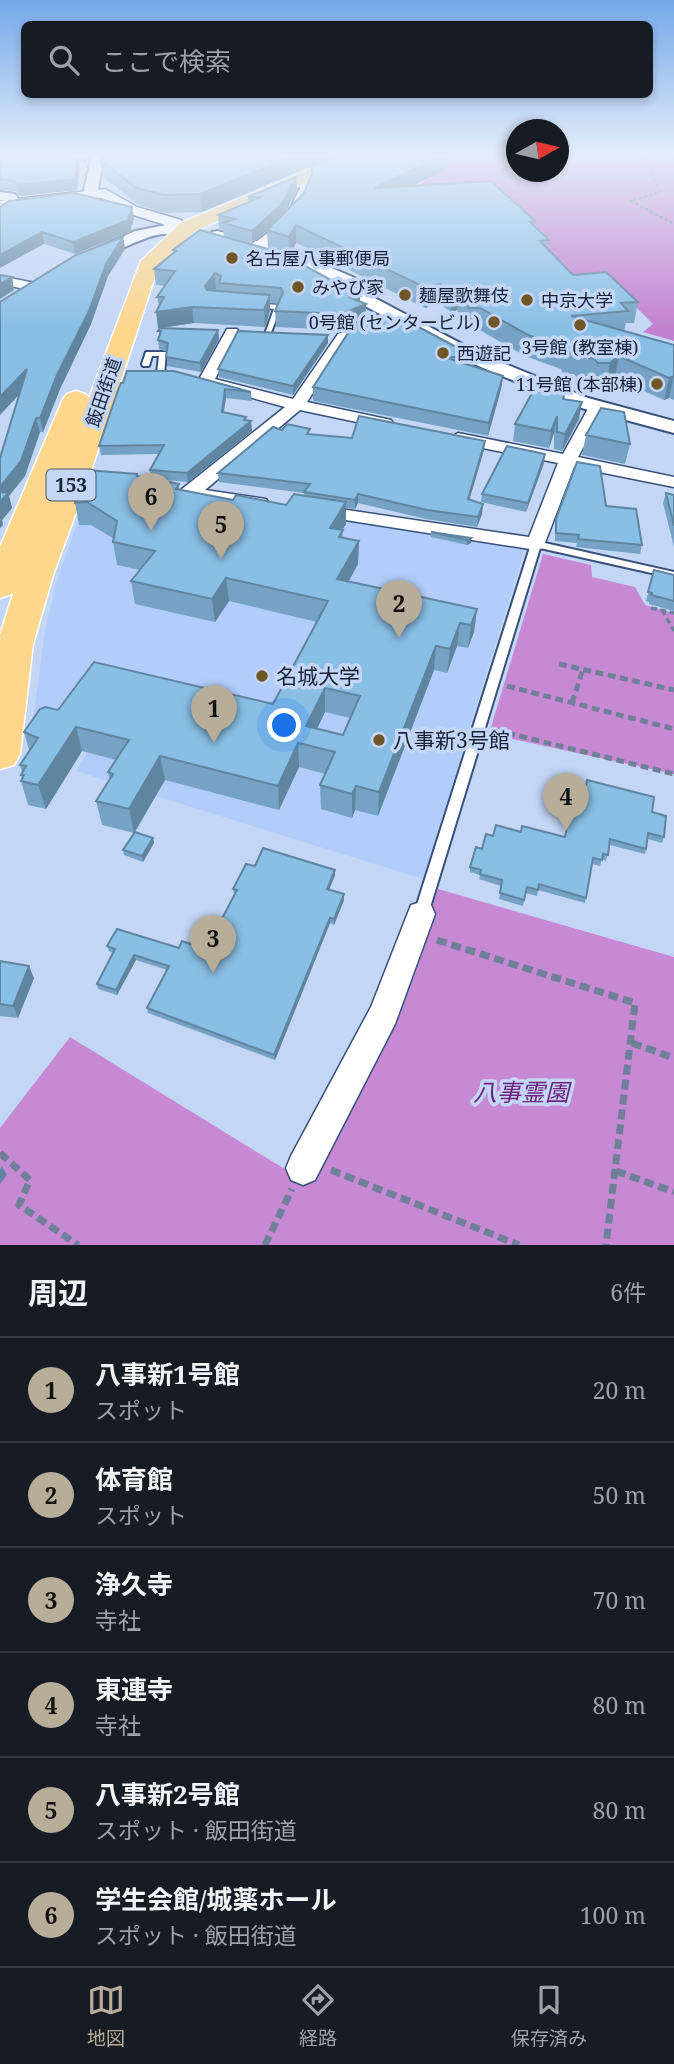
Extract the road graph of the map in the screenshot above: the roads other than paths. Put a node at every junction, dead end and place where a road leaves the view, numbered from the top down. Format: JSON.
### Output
{"nodes":[{"id":1,"x":117,"y":212,"type":"edge"},
{"id":2,"x":213,"y":212,"type":"edge"},
{"id":3,"x":218,"y":212,"type":"edge"},
{"id":4,"x":294,"y":212,"type":"edge"},
{"id":5,"x":177,"y":228,"type":"junction"},
{"id":6,"x":259,"y":246,"type":"junction"},
{"id":7,"x":72,"y":262,"type":"edge"},
{"id":8,"x":0,"y":279,"type":"edge"},
{"id":9,"x":40,"y":284,"type":"joint"},
{"id":10,"x":12,"y":302,"type":"edge"},
{"id":11,"x":250,"y":305,"type":"edge"},
{"id":12,"x":394,"y":314,"type":"junction"},
{"id":13,"x":250,"y":333,"type":"joint"},
{"id":14,"x":129,"y":371,"type":"junction"},
{"id":15,"x":168,"y":373,"type":"edge"},
{"id":16,"x":297,"y":405,"type":"junction"},
{"id":17,"x":597,"y":407,"type":"junction"},
{"id":18,"x":674,"y":416,"type":"edge"},
{"id":19,"x":405,"y":427,"type":"edge"},
{"id":20,"x":674,"y":427,"type":"edge"},
{"id":21,"x":446,"y":435,"type":"edge"},
{"id":22,"x":568,"y":460,"type":"junction"},
{"id":23,"x":68,"y":480,"type":"junction"},
{"id":24,"x":674,"y":482,"type":"edge"},
{"id":25,"x":164,"y":490,"type":"edge"},
{"id":26,"x":190,"y":493,"type":"junction"},
{"id":27,"x":281,"y":506,"type":"edge"},
{"id":28,"x":307,"y":509,"type":"edge"},
{"id":29,"x":536,"y":544,"type":"junction"},
{"id":30,"x":674,"y":575,"type":"edge"},
{"id":31,"x":0,"y":587,"type":"edge"},
{"id":32,"x":0,"y":754,"type":"edge"},
{"id":33,"x":417,"y":923,"type":"joint"},
{"id":34,"x":305,"y":1164,"type":"road end"}],
"edges":[{"from":1,"to":5,"type":"main road"},
{"from":2,"to":5,"type":"highway","name":"飯田街道","number":"153"},
{"from":3,"to":5,"type":"highway","name":"飯田街道","number":"153"},
{"from":4,"to":6,"type":"street"},
{"from":5,"to":6,"type":"street"},
{"from":5,"to":7,"type":"street"},
{"from":5,"to":12,"type":"street"},
{"from":5,"to":14,"type":"highway","name":"飯田街道","number":"153"},
{"from":5,"to":23,"type":"highway","name":"飯田街道","number":"153"},
{"from":6,"to":18,"type":"street"},
{"from":8,"to":9,"type":"street"},
{"from":9,"to":10,"type":"street"},
{"from":11,"to":13,"type":"lane"},
{"from":12,"to":16,"type":"street"},
{"from":12,"to":17,"type":"street"},
{"from":13,"to":16,"type":"street"},
{"from":14,"to":15,"type":"street"},
{"from":14,"to":23,"type":"highway","name":"飯田街道","number":"153"},
{"from":16,"to":19,"type":"street"},
{"from":16,"to":26,"type":"street"},
{"from":17,"to":20,"type":"street"},
{"from":17,"to":22,"type":"street"},
{"from":21,"to":22,"type":"street"},
{"from":22,"to":24,"type":"street"},
{"from":22,"to":29,"type":"street"},
{"from":23,"to":31,"type":"highway","name":"飯田街道","number":"153"},
{"from":23,"to":32,"type":"highway","name":"飯田街道","number":"153"},
{"from":25,"to":26,"type":"street"},
{"from":26,"to":27,"type":"street"},
{"from":28,"to":29,"type":"street"},
{"from":29,"to":30,"type":"lane"},
{"from":29,"to":33,"type":"lane"},
{"from":33,"to":34,"type":"street"}]}
